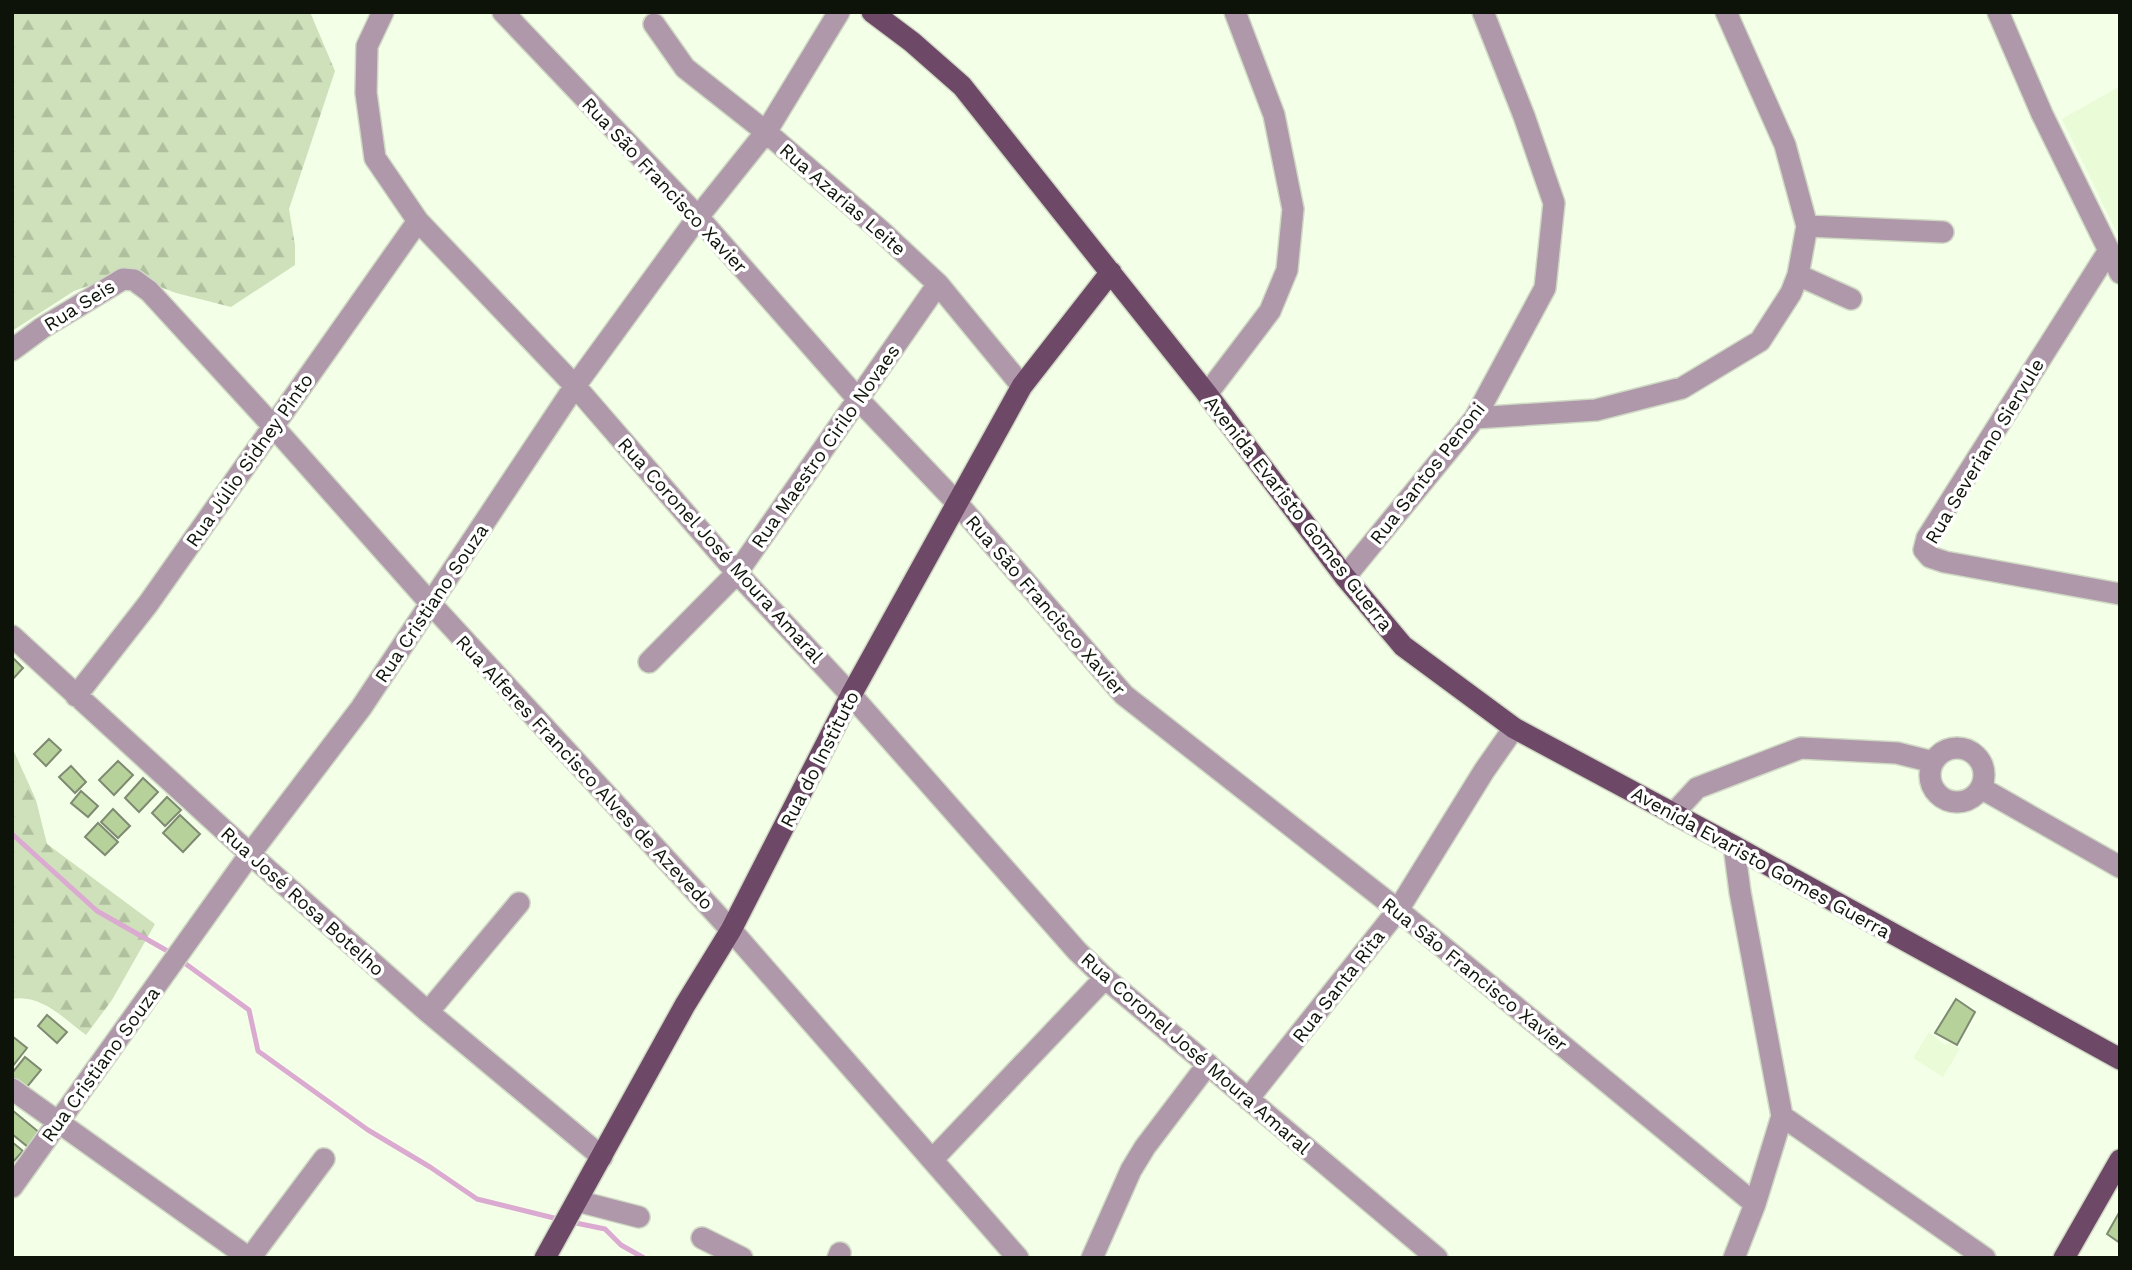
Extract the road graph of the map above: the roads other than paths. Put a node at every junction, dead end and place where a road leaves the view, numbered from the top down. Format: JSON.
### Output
{"nodes":[{"id":1,"x":383,"y":12,"type":"edge"},
{"id":2,"x":503,"y":12,"type":"edge"},
{"id":3,"x":839,"y":12,"type":"edge"},
{"id":4,"x":872,"y":12,"type":"edge"},
{"id":5,"x":1235,"y":12,"type":"edge"},
{"id":6,"x":1483,"y":12,"type":"edge"},
{"id":7,"x":1726,"y":12,"type":"edge"},
{"id":8,"x":1998,"y":12,"type":"edge"},
{"id":9,"x":654,"y":24,"type":"dead end"},
{"id":10,"x":766,"y":132,"type":"junction"},
{"id":11,"x":698,"y":217,"type":"junction"},
{"id":12,"x":418,"y":221,"type":"junction"},
{"id":13,"x":1807,"y":226,"type":"junction"},
{"id":14,"x":1943,"y":232,"type":"dead end"},
{"id":15,"x":2108,"y":253,"type":"junction"},
{"id":16,"x":1111,"y":272,"type":"junction"},
{"id":17,"x":2120,"y":273,"type":"edge"},
{"id":18,"x":1798,"y":275,"type":"junction"},
{"id":19,"x":938,"y":284,"type":"junction"},
{"id":20,"x":149,"y":290,"type":"joint"},
{"id":21,"x":1851,"y":299,"type":"dead end"},
{"id":22,"x":12,"y":350,"type":"edge"},
{"id":23,"x":575,"y":386,"type":"junction"},
{"id":24,"x":1022,"y":386,"type":"junction"},
{"id":25,"x":1207,"y":394,"type":"junction"},
{"id":26,"x":857,"y":398,"type":"junction"},
{"id":27,"x":1475,"y":418,"type":"junction"},
{"id":28,"x":272,"y":425,"type":"junction"},
{"id":29,"x":957,"y":503,"type":"junction"},
{"id":30,"x":737,"y":573,"type":"junction"},
{"id":31,"x":1345,"y":577,"type":"junction"},
{"id":32,"x":2120,"y":594,"type":"edge"},
{"id":33,"x":431,"y":604,"type":"junction"},
{"id":34,"x":12,"y":636,"type":"edge"},
{"id":35,"x":649,"y":662,"type":"dead end"},
{"id":36,"x":851,"y":695,"type":"junction"},
{"id":37,"x":76,"y":696,"type":"junction"},
{"id":38,"x":1514,"y":728,"type":"junction"},
{"id":39,"x":1933,"y":762,"type":"junction"},
{"id":40,"x":1981,"y":788,"type":"junction"},
{"id":41,"x":1673,"y":814,"type":"junction"},
{"id":42,"x":1734,"y":846,"type":"junction"},
{"id":43,"x":250,"y":854,"type":"junction"},
{"id":44,"x":2120,"y":867,"type":"edge"},
{"id":45,"x":519,"y":902,"type":"dead end"},
{"id":46,"x":1398,"y":910,"type":"junction"},
{"id":47,"x":731,"y":930,"type":"junction"},
{"id":48,"x":1105,"y":978,"type":"junction"},
{"id":49,"x":428,"y":1012,"type":"junction"},
{"id":50,"x":2120,"y":1059,"type":"edge"},
{"id":51,"x":1208,"y":1064,"type":"junction"},
{"id":52,"x":12,"y":1089,"type":"edge"},
{"id":53,"x":1248,"y":1099,"type":"junction"},
{"id":54,"x":1782,"y":1116,"type":"junction"},
{"id":55,"x":58,"y":1122,"type":"junction"},
{"id":56,"x":602,"y":1157,"type":"junction"},
{"id":57,"x":324,"y":1159,"type":"dead end"},
{"id":58,"x":932,"y":1160,"type":"junction"},
{"id":59,"x":2120,"y":1160,"type":"edge"},
{"id":60,"x":12,"y":1187,"type":"edge"},
{"id":61,"x":577,"y":1201,"type":"junction"},
{"id":62,"x":1755,"y":1204,"type":"junction"},
{"id":63,"x":639,"y":1217,"type":"dead end"},
{"id":64,"x":702,"y":1238,"type":"dead end"},
{"id":65,"x":250,"y":1258,"type":"edge"},
{"id":66,"x":545,"y":1258,"type":"edge"},
{"id":67,"x":742,"y":1258,"type":"edge"},
{"id":68,"x":1018,"y":1258,"type":"edge"},
{"id":69,"x":1092,"y":1258,"type":"edge"},
{"id":70,"x":1437,"y":1258,"type":"edge"},
{"id":71,"x":1734,"y":1258,"type":"edge"},
{"id":72,"x":1985,"y":1258,"type":"edge"},
{"id":73,"x":2063,"y":1258,"type":"edge"}],
"edges":[{"from":1,"to":12,"type":"street","name":"Rua Coronel José Moura Amaral"},
{"from":2,"to":11,"type":"street","name":"Rua São Francisco Xavier"},
{"from":3,"to":10,"type":"street","name":"Rua Cristiano Souza"},
{"from":4,"to":16,"type":"main road","name":"Avenida Evaristo Gomes Guerra"},
{"from":5,"to":25,"type":"street"},
{"from":6,"to":27,"type":"street","name":"Rua Santos Penoni"},
{"from":7,"to":13,"type":"street"},
{"from":8,"to":15,"type":"street"},
{"from":9,"to":10,"type":"street","name":"Rua Azarias Leite"},
{"from":10,"to":11,"type":"street","name":"Rua Cristiano Souza"},
{"from":10,"to":19,"type":"street","name":"Rua Azarias Leite"},
{"from":11,"to":23,"type":"street","name":"Rua Cristiano Souza"},
{"from":11,"to":26,"type":"street","name":"Rua São Francisco Xavier"},
{"from":12,"to":23,"type":"street","name":"Rua Coronel José Moura Amaral"},
{"from":12,"to":28,"type":"street","name":"Rua Júlio Sidney Pinto"},
{"from":13,"to":14,"type":"street"},
{"from":13,"to":18,"type":"street"},
{"from":15,"to":17,"type":"street"},
{"from":15,"to":32,"type":"street","name":"Rua Severiano Siervule"},
{"from":16,"to":24,"type":"main road","name":"Rua do Instituto"},
{"from":16,"to":25,"type":"main road","name":"Avenida Evaristo Gomes Guerra"},
{"from":18,"to":21,"type":"street"},
{"from":18,"to":27,"type":"street"},
{"from":19,"to":24,"type":"street","name":"Rua Azarias Leite"},
{"from":19,"to":26,"type":"street","name":"Rua Maestro Cirilo Novaes"},
{"from":20,"to":22,"type":"street","name":"Rua Seis"},
{"from":20,"to":28,"type":"street","name":"Rua Alferes Francisco Alves de Azevedo"},
{"from":23,"to":30,"type":"street","name":"Rua Coronel José Moura Amaral"},
{"from":23,"to":33,"type":"street","name":"Rua Cristiano Souza"},
{"from":24,"to":29,"type":"main road","name":"Rua do Instituto"},
{"from":25,"to":31,"type":"main road","name":"Avenida Evaristo Gomes Guerra"},
{"from":26,"to":29,"type":"street","name":"Rua São Francisco Xavier"},
{"from":26,"to":30,"type":"street","name":"Rua Maestro Cirilo Novaes"},
{"from":27,"to":31,"type":"street","name":"Rua Santos Penoni"},
{"from":28,"to":33,"type":"street","name":"Rua Alferes Francisco Alves de Azevedo"},
{"from":28,"to":37,"type":"street","name":"Rua Júlio Sidney Pinto"},
{"from":29,"to":36,"type":"main road","name":"Rua do Instituto"},
{"from":29,"to":46,"type":"street","name":"Rua São Francisco Xavier"},
{"from":30,"to":35,"type":"street","name":"Rua Maestro Cirilo Novaes"},
{"from":30,"to":36,"type":"street","name":"Rua Coronel José Moura Amaral"},
{"from":31,"to":38,"type":"main road","name":"Avenida Evaristo Gomes Guerra"},
{"from":33,"to":43,"type":"street","name":"Rua Cristiano Souza"},
{"from":33,"to":47,"type":"street","name":"Rua Alferes Francisco Alves de Azevedo"},
{"from":34,"to":37,"type":"street","name":"Rua José Rosa Botelho"},
{"from":36,"to":47,"type":"main road","name":"Rua do Instituto"},
{"from":36,"to":48,"type":"street","name":"Rua Coronel José Moura Amaral"},
{"from":37,"to":43,"type":"street","name":"Rua José Rosa Botelho"},
{"from":38,"to":41,"type":"main road","name":"Avenida Evaristo Gomes Guerra"},
{"from":38,"to":46,"type":"street","name":"Rua Santa Rita"},
{"from":39,"to":40,"type":"street"},
{"from":39,"to":40,"type":"street"},
{"from":39,"to":41,"type":"street"},
{"from":40,"to":44,"type":"street"},
{"from":41,"to":42,"type":"main road","name":"Avenida Evaristo Gomes Guerra"},
{"from":42,"to":50,"type":"main road","name":"Avenida Evaristo Gomes Guerra"},
{"from":42,"to":54,"type":"street"},
{"from":43,"to":49,"type":"street","name":"Rua José Rosa Botelho"},
{"from":43,"to":55,"type":"street","name":"Rua Cristiano Souza"},
{"from":45,"to":49,"type":"street"},
{"from":46,"to":53,"type":"street","name":"Rua Santa Rita"},
{"from":46,"to":62,"type":"street","name":"Rua São Francisco Xavier"},
{"from":47,"to":56,"type":"main road","name":"Rua do Instituto"},
{"from":47,"to":58,"type":"street","name":"Rua Alferes Francisco Alves de Azevedo"},
{"from":48,"to":51,"type":"street","name":"Rua Coronel José Moura Amaral"},
{"from":48,"to":58,"type":"street"},
{"from":49,"to":56,"type":"street","name":"Rua José Rosa Botelho"},
{"from":51,"to":53,"type":"street","name":"Rua Coronel José Moura Amaral"},
{"from":51,"to":69,"type":"street"},
{"from":52,"to":55,"type":"street"},
{"from":53,"to":70,"type":"street","name":"Rua Coronel José Moura Amaral"},
{"from":54,"to":62,"type":"street"},
{"from":54,"to":72,"type":"street"},
{"from":55,"to":60,"type":"street","name":"Rua Cristiano Souza"},
{"from":55,"to":65,"type":"street"},
{"from":56,"to":61,"type":"main road","name":"Rua do Instituto"},
{"from":57,"to":65,"type":"street"},
{"from":58,"to":68,"type":"street","name":"Rua Alferes Francisco Alves de Azevedo"},
{"from":59,"to":73,"type":"main road"},
{"from":61,"to":63,"type":"street"},
{"from":61,"to":66,"type":"main road","name":"Rua do Instituto"},
{"from":62,"to":71,"type":"street"},
{"from":64,"to":67,"type":"street"}]}
